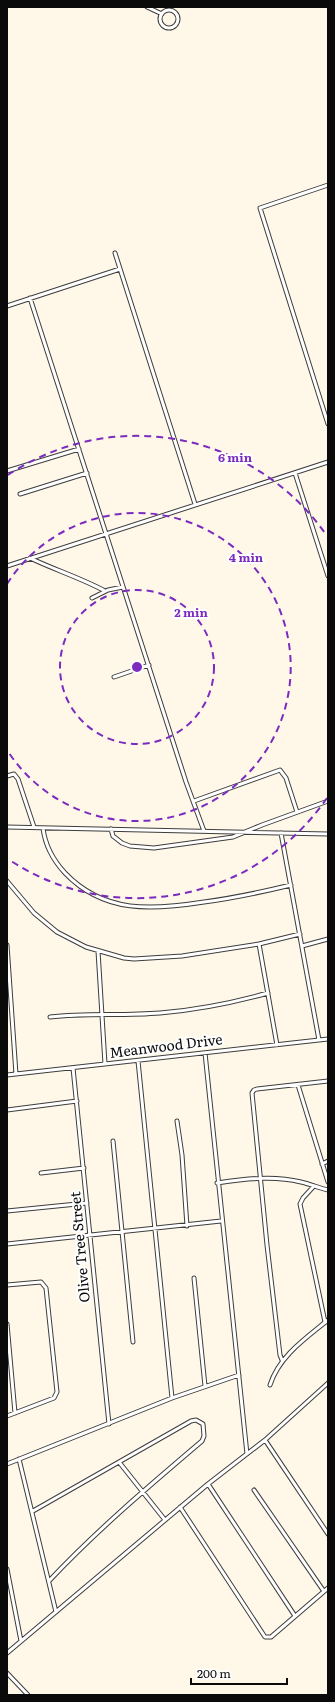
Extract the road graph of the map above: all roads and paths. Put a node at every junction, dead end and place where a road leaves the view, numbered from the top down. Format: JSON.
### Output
{"nodes":[{"id":1,"x":147,"y":7,"type":"edge"},
{"id":2,"x":162,"y":14,"type":"junction"},
{"id":3,"x":328,"y":185,"type":"edge"},
{"id":4,"x":116,"y":253,"type":"dead end"},
{"id":5,"x":120,"y":270,"type":"junction"},
{"id":6,"x":30,"y":298,"type":"junction"},
{"id":7,"x":7,"y":306,"type":"edge"},
{"id":8,"x":328,"y":424,"type":"edge"},
{"id":9,"x":79,"y":450,"type":"junction"},
{"id":10,"x":328,"y":462,"type":"edge"},
{"id":11,"x":7,"y":471,"type":"edge"},
{"id":12,"x":87,"y":473,"type":"junction"},
{"id":13,"x":295,"y":473,"type":"junction"},
{"id":14,"x":20,"y":494,"type":"dead end"},
{"id":15,"x":195,"y":504,"type":"junction"},
{"id":16,"x":106,"y":534,"type":"junction"},
{"id":17,"x":30,"y":558,"type":"junction"},
{"id":18,"x":7,"y":566,"type":"edge"},
{"id":19,"x":328,"y":576,"type":"edge"},
{"id":20,"x":123,"y":587,"type":"junction"},
{"id":21,"x":105,"y":591,"type":"junction"},
{"id":22,"x":92,"y":598,"type":"dead end"},
{"id":23,"x":149,"y":665,"type":"junction"},
{"id":24,"x":114,"y":677,"type":"dead end"},
{"id":25,"x":7,"y":776,"type":"edge"},
{"id":26,"x":194,"y":801,"type":"junction"},
{"id":27,"x":328,"y":802,"type":"edge"},
{"id":28,"x":297,"y":812,"type":"junction"},
{"id":29,"x":7,"y":827,"type":"edge"},
{"id":30,"x":34,"y":827,"type":"junction"},
{"id":31,"x":43,"y":828,"type":"junction"},
{"id":32,"x":111,"y":829,"type":"junction"},
{"id":33,"x":204,"y":831,"type":"junction"},
{"id":34,"x":247,"y":832,"type":"junction"},
{"id":35,"x":281,"y":833,"type":"junction"},
{"id":36,"x":328,"y":834,"type":"edge"},
{"id":37,"x":7,"y":881,"type":"edge"},
{"id":38,"x":291,"y":885,"type":"junction"},
{"id":39,"x":300,"y":934,"type":"junction"},
{"id":40,"x":328,"y":939,"type":"edge"},
{"id":41,"x":259,"y":944,"type":"junction"},
{"id":42,"x":7,"y":946,"type":"edge"},
{"id":43,"x":302,"y":946,"type":"junction"},
{"id":44,"x":98,"y":951,"type":"junction"},
{"id":45,"x":268,"y":993,"type":"junction"},
{"id":46,"x":102,"y":1015,"type":"junction"},
{"id":47,"x":50,"y":1017,"type":"dead end"},
{"id":48,"x":328,"y":1039,"type":"edge"},
{"id":49,"x":319,"y":1040,"type":"junction"},
{"id":50,"x":278,"y":1045,"type":"junction"},
{"id":51,"x":204,"y":1053,"type":"junction"},
{"id":52,"x":138,"y":1061,"type":"junction"},
{"id":53,"x":106,"y":1064,"type":"junction"},
{"id":54,"x":73,"y":1068,"type":"junction"},
{"id":55,"x":7,"y":1074,"type":"edge"},
{"id":56,"x":16,"y":1074,"type":"junction"},
{"id":57,"x":328,"y":1081,"type":"edge"},
{"id":58,"x":298,"y":1085,"type":"junction"},
{"id":59,"x":77,"y":1101,"type":"junction"},
{"id":60,"x":7,"y":1110,"type":"edge"},
{"id":61,"x":177,"y":1121,"type":"dead end"},
{"id":62,"x":113,"y":1141,"type":"dead end"},
{"id":63,"x":328,"y":1161,"type":"edge"},
{"id":64,"x":322,"y":1164,"type":"junction"},
{"id":65,"x":84,"y":1168,"type":"junction"},
{"id":66,"x":42,"y":1173,"type":"dead end"},
{"id":67,"x":260,"y":1178,"type":"junction"},
{"id":68,"x":328,"y":1182,"type":"edge"},
{"id":69,"x":217,"y":1183,"type":"junction"},
{"id":70,"x":314,"y":1186,"type":"junction"},
{"id":71,"x":328,"y":1190,"type":"edge"},
{"id":72,"x":87,"y":1203,"type":"junction"},
{"id":73,"x":7,"y":1210,"type":"edge"},
{"id":74,"x":221,"y":1221,"type":"junction"},
{"id":75,"x":188,"y":1226,"type":"junction"},
{"id":76,"x":155,"y":1229,"type":"junction"},
{"id":77,"x":122,"y":1232,"type":"junction"},
{"id":78,"x":90,"y":1236,"type":"junction"},
{"id":79,"x":7,"y":1244,"type":"edge"},
{"id":80,"x":194,"y":1278,"type":"dead end"},
{"id":81,"x":7,"y":1285,"type":"edge"},
{"id":82,"x":327,"y":1321,"type":"edge"},
{"id":83,"x":7,"y":1324,"type":"edge"},
{"id":84,"x":133,"y":1342,"type":"dead end"},
{"id":85,"x":282,"y":1360,"type":"junction"},
{"id":86,"x":239,"y":1375,"type":"junction"},
{"id":87,"x":328,"y":1384,"type":"edge"},
{"id":88,"x":270,"y":1385,"type":"dead end"},
{"id":89,"x":205,"y":1386,"type":"junction"},
{"id":90,"x":172,"y":1398,"type":"junction"},
{"id":91,"x":15,"y":1413,"type":"junction"},
{"id":92,"x":7,"y":1416,"type":"edge"},
{"id":93,"x":109,"y":1424,"type":"junction"},
{"id":94,"x":265,"y":1440,"type":"junction"},
{"id":95,"x":247,"y":1454,"type":"junction"},
{"id":96,"x":19,"y":1459,"type":"junction"},
{"id":97,"x":119,"y":1462,"type":"junction"},
{"id":98,"x":7,"y":1464,"type":"edge"},
{"id":99,"x":208,"y":1484,"type":"junction"},
{"id":100,"x":254,"y":1490,"type":"dead end"},
{"id":101,"x":143,"y":1491,"type":"junction"},
{"id":102,"x":180,"y":1507,"type":"junction"},
{"id":103,"x":32,"y":1511,"type":"junction"},
{"id":104,"x":165,"y":1520,"type":"junction"},
{"id":105,"x":328,"y":1534,"type":"edge"},
{"id":106,"x":7,"y":1569,"type":"edge"},
{"id":107,"x":49,"y":1581,"type":"junction"},
{"id":108,"x":328,"y":1588,"type":"edge"},
{"id":109,"x":323,"y":1590,"type":"junction"},
{"id":110,"x":56,"y":1612,"type":"junction"},
{"id":111,"x":295,"y":1616,"type":"junction"},
{"id":112,"x":21,"y":1641,"type":"junction"},
{"id":113,"x":7,"y":1653,"type":"edge"},
{"id":114,"x":7,"y":1673,"type":"edge"},
{"id":115,"x":28,"y":1695,"type":"edge"}],
"edges":[{"from":1,"to":2,"type":"street"},
{"from":2,"to":2,"type":"street"},
{"from":3,"to":8,"type":"street"},
{"from":4,"to":5,"type":"street"},
{"from":5,"to":6,"type":"street"},
{"from":5,"to":15,"type":"street"},
{"from":6,"to":7,"type":"street"},
{"from":6,"to":9,"type":"street"},
{"from":9,"to":11,"type":"street"},
{"from":9,"to":12,"type":"street"},
{"from":10,"to":13,"type":"street"},
{"from":12,"to":14,"type":"street"},
{"from":12,"to":16,"type":"street"},
{"from":13,"to":15,"type":"street"},
{"from":13,"to":19,"type":"street"},
{"from":15,"to":16,"type":"street"},
{"from":16,"to":17,"type":"street"},
{"from":16,"to":20,"type":"street"},
{"from":17,"to":18,"type":"street"},
{"from":17,"to":21,"type":"street"},
{"from":20,"to":21,"type":"street"},
{"from":20,"to":23,"type":"street"},
{"from":21,"to":22,"type":"street"},
{"from":23,"to":24,"type":"street"},
{"from":23,"to":26,"type":"street"},
{"from":25,"to":30,"type":"street"},
{"from":26,"to":28,"type":"street"},
{"from":26,"to":33,"type":"street"},
{"from":27,"to":28,"type":"street"},
{"from":28,"to":34,"type":"street"},
{"from":29,"to":30,"type":"street"},
{"from":30,"to":31,"type":"street"},
{"from":31,"to":32,"type":"street"},
{"from":31,"to":38,"type":"street"},
{"from":32,"to":33,"type":"street"},
{"from":32,"to":34,"type":"street"},
{"from":33,"to":34,"type":"street"},
{"from":34,"to":35,"type":"street"},
{"from":35,"to":36,"type":"street"},
{"from":35,"to":38,"type":"street"},
{"from":37,"to":44,"type":"street"},
{"from":38,"to":39,"type":"street"},
{"from":39,"to":41,"type":"street"},
{"from":39,"to":43,"type":"street"},
{"from":40,"to":43,"type":"street"},
{"from":41,"to":44,"type":"street"},
{"from":41,"to":45,"type":"street"},
{"from":42,"to":56,"type":"street"},
{"from":43,"to":49,"type":"street"},
{"from":44,"to":46,"type":"street"},
{"from":45,"to":46,"type":"street"},
{"from":45,"to":50,"type":"street"},
{"from":46,"to":47,"type":"street"},
{"from":46,"to":53,"type":"street"},
{"from":48,"to":49,"type":"street","name":"Meanwood Drive"},
{"from":49,"to":50,"type":"street","name":"Meanwood Drive"},
{"from":50,"to":51,"type":"street","name":"Meanwood Drive"},
{"from":51,"to":52,"type":"street","name":"Meanwood Drive"},
{"from":51,"to":69,"type":"street"},
{"from":52,"to":53,"type":"street","name":"Meanwood Drive"},
{"from":52,"to":76,"type":"street"},
{"from":53,"to":54,"type":"street","name":"Meanwood Drive"},
{"from":54,"to":56,"type":"street","name":"Meanwood Drive"},
{"from":54,"to":59,"type":"street","name":"Olive Tree Street"},
{"from":55,"to":56,"type":"street","name":"Meanwood Drive"},
{"from":57,"to":58,"type":"street"},
{"from":58,"to":64,"type":"street"},
{"from":58,"to":67,"type":"street"},
{"from":59,"to":60,"type":"street"},
{"from":59,"to":65,"type":"street","name":"Olive Tree Street"},
{"from":61,"to":75,"type":"street"},
{"from":62,"to":77,"type":"street"},
{"from":63,"to":64,"type":"street"},
{"from":64,"to":68,"type":"street"},
{"from":65,"to":66,"type":"street"},
{"from":65,"to":72,"type":"street","name":"Olive Tree Street"},
{"from":67,"to":69,"type":"street"},
{"from":67,"to":70,"type":"street"},
{"from":67,"to":85,"type":"street"},
{"from":69,"to":74,"type":"street"},
{"from":70,"to":71,"type":"street"},
{"from":70,"to":82,"type":"street"},
{"from":72,"to":73,"type":"street"},
{"from":72,"to":78,"type":"street","name":"Olive Tree Street"},
{"from":74,"to":75,"type":"street"},
{"from":74,"to":86,"type":"street"},
{"from":75,"to":76,"type":"street"},
{"from":76,"to":77,"type":"street"},
{"from":76,"to":90,"type":"street"},
{"from":77,"to":78,"type":"street"},
{"from":77,"to":84,"type":"street"},
{"from":78,"to":79,"type":"street"},
{"from":78,"to":93,"type":"street","name":"Olive Tree Street"},
{"from":80,"to":89,"type":"street"},
{"from":81,"to":91,"type":"street"},
{"from":82,"to":85,"type":"street"},
{"from":83,"to":91,"type":"street"},
{"from":85,"to":88,"type":"street"},
{"from":86,"to":89,"type":"street"},
{"from":86,"to":95,"type":"street"},
{"from":87,"to":94,"type":"street"},
{"from":89,"to":90,"type":"street"},
{"from":90,"to":93,"type":"street"},
{"from":91,"to":92,"type":"street"},
{"from":93,"to":96,"type":"street"},
{"from":94,"to":95,"type":"street"},
{"from":94,"to":105,"type":"street"},
{"from":95,"to":99,"type":"street"},
{"from":96,"to":98,"type":"street"},
{"from":96,"to":103,"type":"street"},
{"from":97,"to":101,"type":"street"},
{"from":97,"to":101,"type":"street"},
{"from":97,"to":103,"type":"street"},
{"from":99,"to":102,"type":"street"},
{"from":99,"to":111,"type":"street"},
{"from":100,"to":109,"type":"street"},
{"from":101,"to":104,"type":"street"},
{"from":101,"to":107,"type":"street"},
{"from":102,"to":104,"type":"street"},
{"from":102,"to":111,"type":"street"},
{"from":103,"to":107,"type":"street"},
{"from":104,"to":110,"type":"street"},
{"from":106,"to":112,"type":"street"},
{"from":107,"to":110,"type":"street"},
{"from":108,"to":109,"type":"street"},
{"from":109,"to":111,"type":"street"},
{"from":110,"to":112,"type":"street"},
{"from":112,"to":113,"type":"street"},
{"from":114,"to":115,"type":"street"}]}
